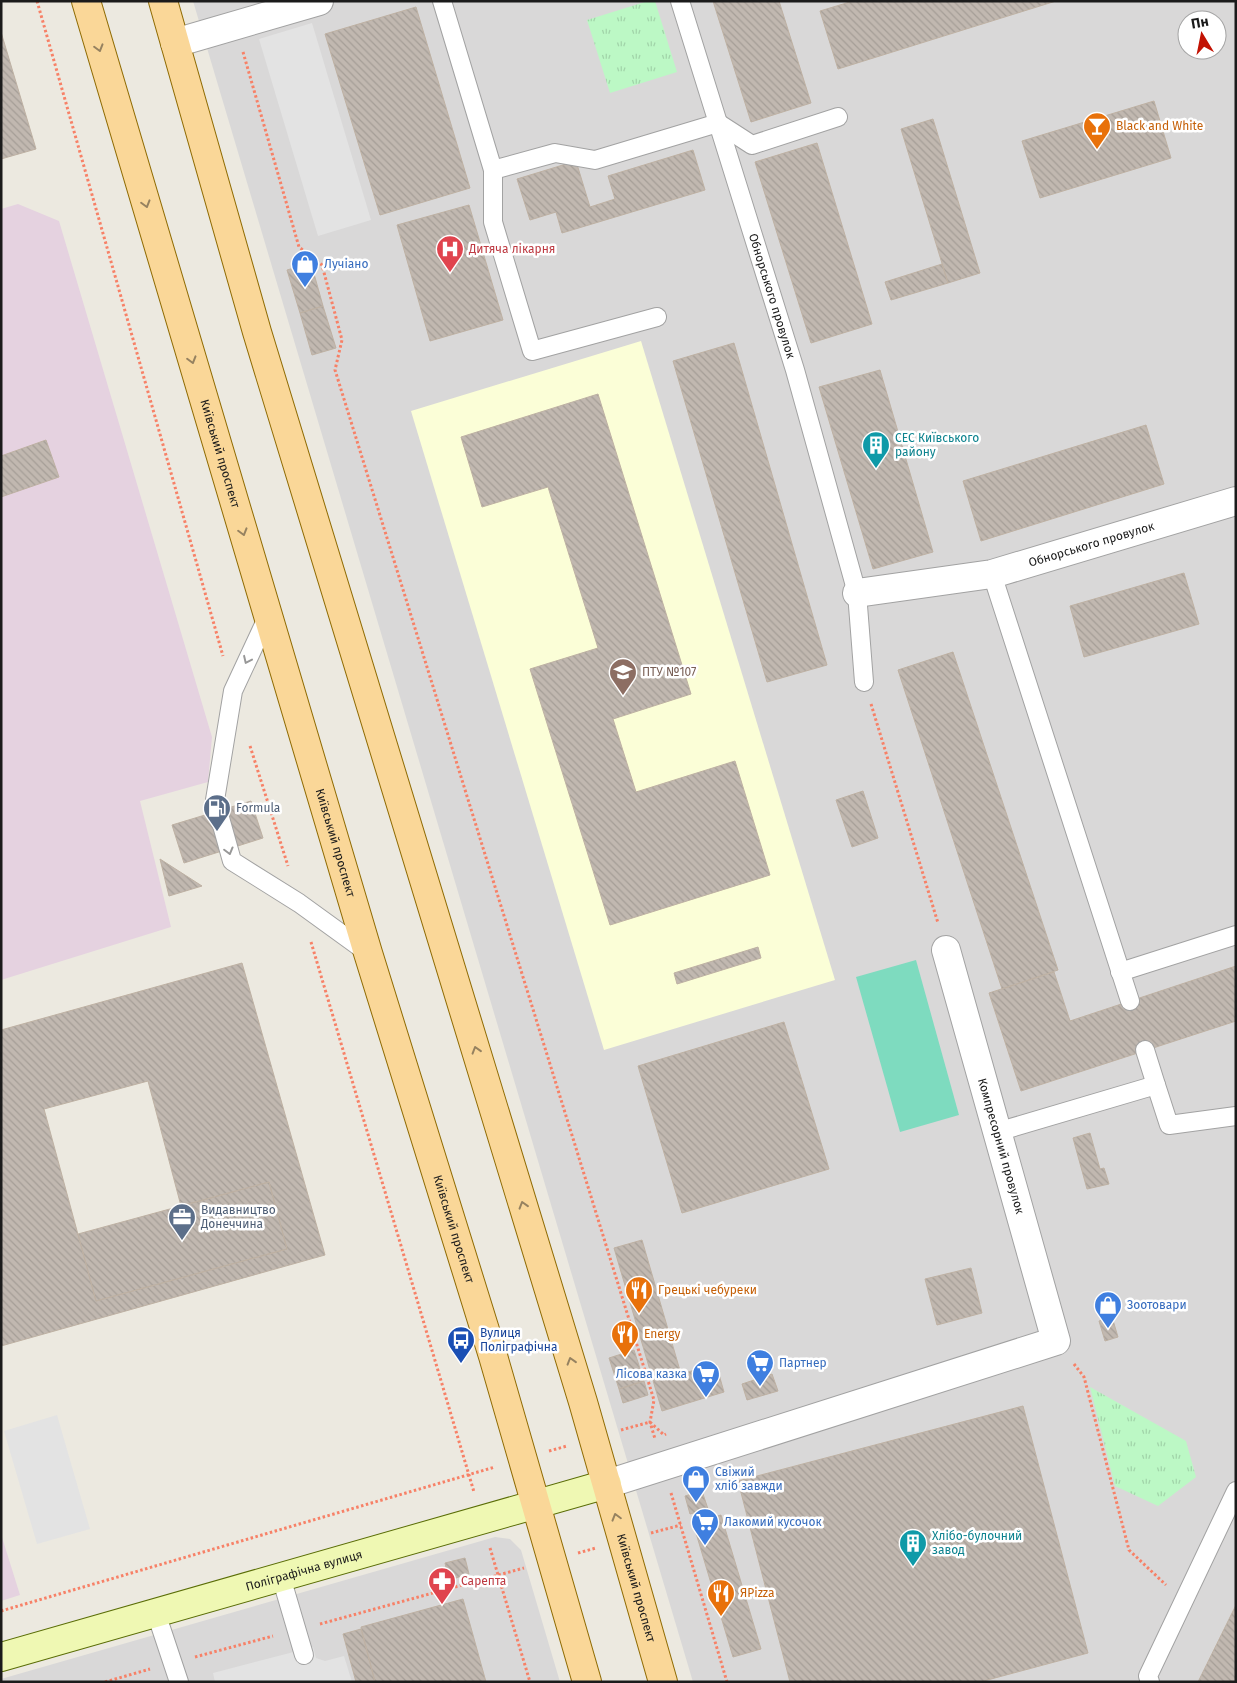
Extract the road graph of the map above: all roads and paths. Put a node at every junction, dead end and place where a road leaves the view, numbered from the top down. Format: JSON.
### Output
{"nodes":[{"id":1,"x":37,"y":1,"type":"edge"},
{"id":2,"x":86,"y":1,"type":"edge"},
{"id":3,"x":163,"y":1,"type":"edge"},
{"id":4,"x":319,"y":1,"type":"edge"},
{"id":5,"x":442,"y":1,"type":"edge"},
{"id":6,"x":680,"y":1,"type":"edge"},
{"id":7,"x":236,"y":26,"type":"junction"},
{"id":8,"x":175,"y":43,"type":"junction"},
{"id":9,"x":838,"y":117,"type":"dead end"},
{"id":10,"x":718,"y":123,"type":"junction"},
{"id":11,"x":493,"y":170,"type":"junction"},
{"id":12,"x":656,"y":318,"type":"dead end"},
{"id":13,"x":1236,"y":501,"type":"edge"},
{"id":14,"x":992,"y":574,"type":"junction"},
{"id":15,"x":857,"y":593,"type":"junction"},
{"id":16,"x":268,"y":616,"type":"junction"},
{"id":17,"x":864,"y":682,"type":"joint"},
{"id":18,"x":233,"y":691,"type":"junction"},
{"id":19,"x":247,"y":737,"type":"dead end"},
{"id":20,"x":299,"y":903,"type":"junction"},
{"id":21,"x":1236,"y":935,"type":"edge"},
{"id":22,"x":946,"y":950,"type":"joint"},
{"id":23,"x":368,"y":953,"type":"junction"},
{"id":24,"x":1120,"y":972,"type":"junction"},
{"id":25,"x":1130,"y":1001,"type":"dead end"},
{"id":26,"x":1145,"y":1050,"type":"dead end"},
{"id":27,"x":1156,"y":1085,"type":"junction"},
{"id":28,"x":1236,"y":1116,"type":"edge"},
{"id":29,"x":997,"y":1132,"type":"junction"},
{"id":30,"x":1056,"y":1341,"type":"junction"},
{"id":31,"x":663,"y":1466,"type":"junction"},
{"id":32,"x":607,"y":1484,"type":"junction"},
{"id":33,"x":1236,"y":1491,"type":"edge"},
{"id":34,"x":535,"y":1504,"type":"junction"},
{"id":35,"x":481,"y":1519,"type":"junction"},
{"id":36,"x":680,"y":1525,"type":"junction"},
{"id":37,"x":623,"y":1541,"type":"junction"},
{"id":38,"x":552,"y":1561,"type":"junction"},
{"id":39,"x":498,"y":1576,"type":"junction"},
{"id":40,"x":281,"y":1577,"type":"junction"},
{"id":41,"x":1183,"y":1602,"type":"junction"},
{"id":42,"x":156,"y":1613,"type":"junction"},
{"id":43,"x":296,"y":1630,"type":"junction"},
{"id":44,"x":304,"y":1655,"type":"dead end"},
{"id":45,"x":1,"y":1657,"type":"edge"},
{"id":46,"x":173,"y":1663,"type":"junction"},
{"id":47,"x":105,"y":1682,"type":"edge"},
{"id":48,"x":178,"y":1682,"type":"edge"},
{"id":49,"x":530,"y":1682,"type":"edge"},
{"id":50,"x":587,"y":1682,"type":"edge"},
{"id":51,"x":663,"y":1682,"type":"edge"},
{"id":52,"x":727,"y":1682,"type":"edge"},
{"id":53,"x":1150,"y":1682,"type":"edge"}],
"edges":[{"from":1,"to":18,"type":"path"},
{"from":2,"to":16,"type":"main road","name":"Київський проспект","one_way":true},
{"from":3,"to":8,"type":"main road","name":"Київський проспект"},
{"from":4,"to":7,"type":"street"},
{"from":5,"to":11,"type":"lane"},
{"from":6,"to":10,"type":"lane","name":"Обнорського провулок"},
{"from":7,"to":8,"type":"street"},
{"from":7,"to":31,"type":"path"},
{"from":32,"to":8,"type":"main road","name":"Київський проспект","one_way":true},
{"from":9,"to":10,"type":"lane"},
{"from":10,"to":11,"type":"lane"},
{"from":10,"to":15,"type":"lane","name":"Обнорського провулок"},
{"from":11,"to":12,"type":"lane"},
{"from":13,"to":14,"type":"street","name":"Обнорського провулок"},
{"from":14,"to":15,"type":"street","name":"Обнорського провулок"},
{"from":14,"to":24,"type":"lane"},
{"from":15,"to":17,"type":"lane","name":"Обнорського провулок"},
{"from":16,"to":18,"type":"lane","one_way":true},
{"from":16,"to":23,"type":"main road","name":"Київський проспект"},
{"from":17,"to":22,"type":"path"},
{"from":18,"to":20,"type":"lane","one_way":true},
{"from":19,"to":20,"type":"path"},
{"from":20,"to":23,"type":"lane"},
{"from":20,"to":35,"type":"path"},
{"from":21,"to":24,"type":"lane"},
{"from":22,"to":29,"type":"street","name":"Компресорний провулок"},
{"from":23,"to":34,"type":"main road","name":"Київський проспект"},
{"from":24,"to":25,"type":"lane"},
{"from":26,"to":27,"type":"lane"},
{"from":27,"to":28,"type":"lane"},
{"from":27,"to":29,"type":"lane"},
{"from":29,"to":30,"type":"street","name":"Компресорний провулок"},
{"from":30,"to":31,"type":"street"},
{"from":30,"to":41,"type":"path"},
{"from":31,"to":32,"type":"street"},
{"from":31,"to":36,"type":"path"},
{"from":32,"to":34,"type":"street","name":"Поліграфічна вулиця"},
{"from":37,"to":32,"type":"main road","name":"Київський проспект","one_way":true},
{"from":33,"to":41,"type":"lane"},
{"from":34,"to":35,"type":"street","name":"Поліграфічна вулиця"},
{"from":34,"to":38,"type":"main road","name":"Київський проспект"},
{"from":35,"to":39,"type":"path"},
{"from":35,"to":40,"type":"street","name":"Поліграфічна вулиця"},
{"from":36,"to":37,"type":"path"},
{"from":36,"to":52,"type":"path"},
{"from":37,"to":38,"type":"path"},
{"from":37,"to":51,"type":"main road","name":"Київський проспект"},
{"from":38,"to":39,"type":"path"},
{"from":38,"to":50,"type":"main road","name":"Київський проспект"},
{"from":39,"to":43,"type":"path"},
{"from":39,"to":49,"type":"path"},
{"from":40,"to":42,"type":"street","name":"Поліграфічна вулиця"},
{"from":40,"to":43,"type":"lane"},
{"from":41,"to":53,"type":"lane"},
{"from":42,"to":45,"type":"street","name":"Поліграфічна вулиця"},
{"from":42,"to":46,"type":"lane"},
{"from":43,"to":44,"type":"lane"},
{"from":43,"to":46,"type":"path"},
{"from":46,"to":47,"type":"path"},
{"from":46,"to":48,"type":"lane"}]}
